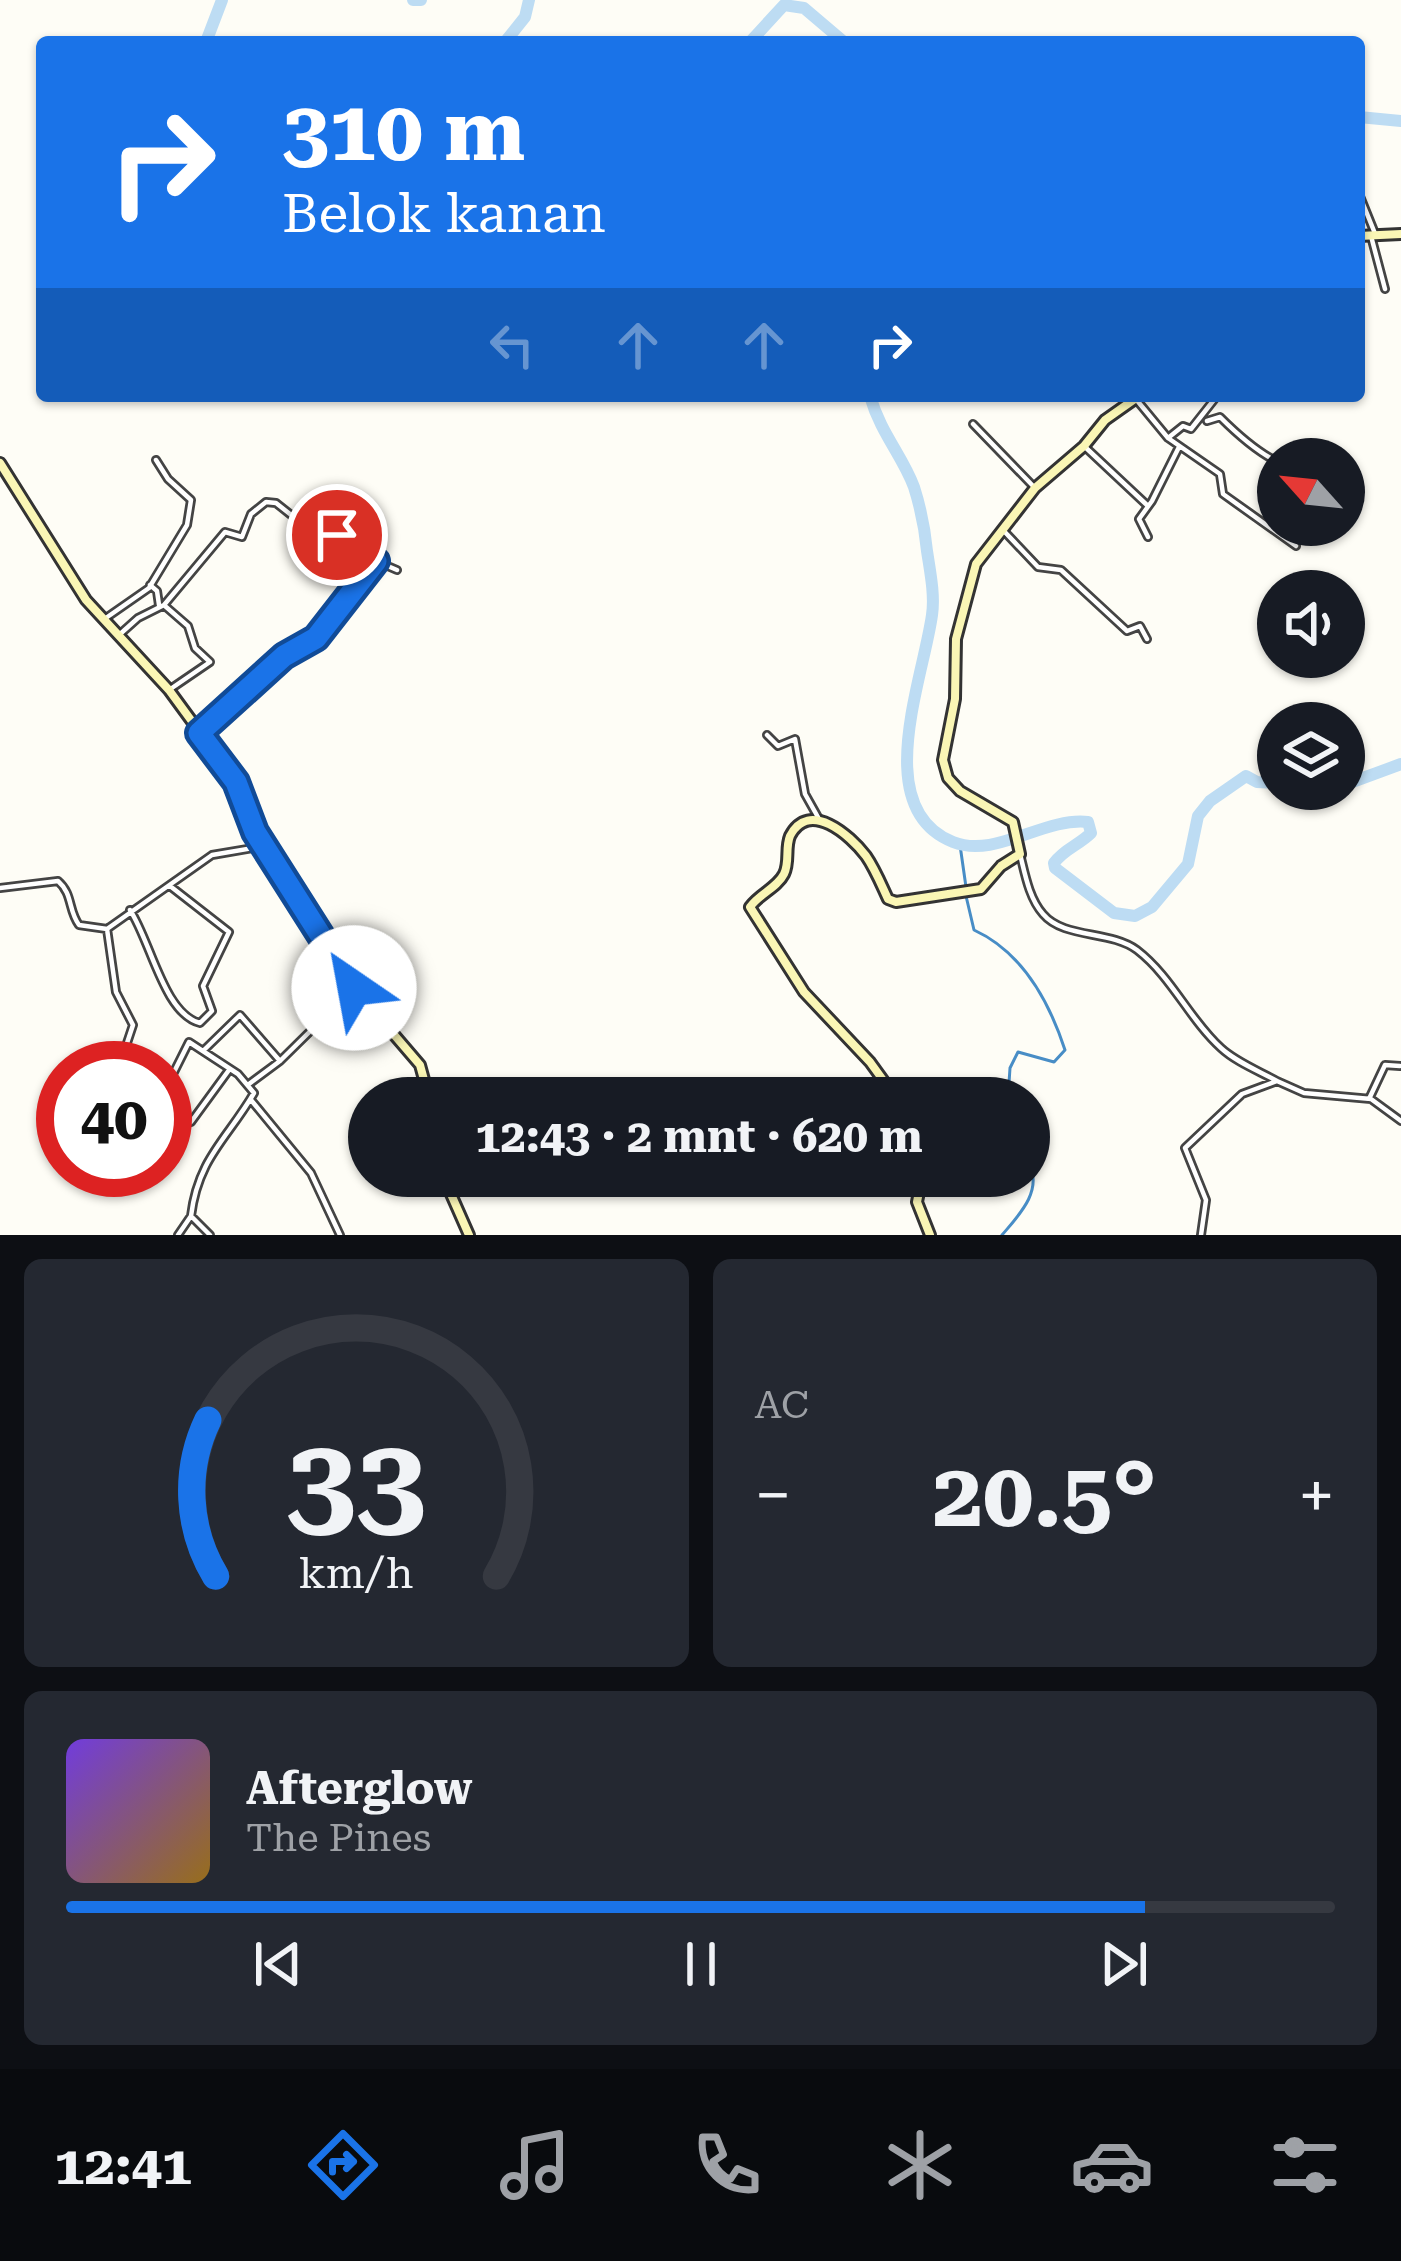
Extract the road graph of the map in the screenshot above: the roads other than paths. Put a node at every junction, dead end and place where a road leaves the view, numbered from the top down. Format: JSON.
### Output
{"nodes":[{"id":1,"x":1365,"y":212,"type":"edge"},
{"id":2,"x":1401,"y":234,"type":"edge"},
{"id":3,"x":1365,"y":236,"type":"edge"},
{"id":4,"x":1373,"y":236,"type":"junction"},
{"id":5,"x":1385,"y":289,"type":"dead end"},
{"id":6,"x":1130,"y":402,"type":"edge"},
{"id":7,"x":1141,"y":402,"type":"edge"},
{"id":8,"x":1213,"y":402,"type":"edge"},
{"id":9,"x":1218,"y":402,"type":"edge"},
{"id":10,"x":1220,"y":417,"type":"junction"},
{"id":11,"x":1207,"y":421,"type":"dead end"},
{"id":12,"x":973,"y":424,"type":"dead end"},
{"id":13,"x":1168,"y":439,"type":"junction"},
{"id":14,"x":1084,"y":446,"type":"junction"},
{"id":15,"x":1179,"y":447,"type":"junction"},
{"id":16,"x":1257,"y":448,"type":"edge"},
{"id":17,"x":157,"y":460,"type":"dead end"},
{"id":18,"x":0,"y":463,"type":"edge"},
{"id":19,"x":1035,"y":488,"type":"junction"},
{"id":20,"x":1148,"y":506,"type":"junction"},
{"id":21,"x":1257,"y":518,"type":"edge"},
{"id":22,"x":1001,"y":528,"type":"junction"},
{"id":23,"x":1148,"y":537,"type":"dead end"},
{"id":24,"x":376,"y":561,"type":"junction"},
{"id":25,"x":397,"y":570,"type":"dead end"},
{"id":26,"x":150,"y":586,"type":"junction"},
{"id":27,"x":161,"y":605,"type":"junction"},
{"id":28,"x":104,"y":620,"type":"junction"},
{"id":29,"x":119,"y":635,"type":"junction"},
{"id":30,"x":1147,"y":639,"type":"dead end"},
{"id":31,"x":169,"y":690,"type":"junction"},
{"id":32,"x":199,"y":733,"type":"junction"},
{"id":33,"x":767,"y":735,"type":"dead end"},
{"id":34,"x":819,"y":819,"type":"junction"},
{"id":35,"x":265,"y":846,"type":"junction"},
{"id":36,"x":1020,"y":851,"type":"junction"},
{"id":37,"x":170,"y":886,"type":"junction"},
{"id":38,"x":0,"y":888,"type":"edge"},
{"id":39,"x":130,"y":910,"type":"junction"},
{"id":40,"x":107,"y":928,"type":"junction"},
{"id":41,"x":354,"y":988,"type":"junction"},
{"id":42,"x":128,"y":1041,"type":"edge"},
{"id":43,"x":192,"y":1042,"type":"edge"},
{"id":44,"x":203,"y":1051,"type":"junction"},
{"id":45,"x":280,"y":1060,"type":"junction"},
{"id":46,"x":1400,"y":1066,"type":"edge"},
{"id":47,"x":229,"y":1070,"type":"junction"},
{"id":48,"x":423,"y":1077,"type":"edge"},
{"id":49,"x":881,"y":1077,"type":"edge"},
{"id":50,"x":1277,"y":1081,"type":"junction"},
{"id":51,"x":249,"y":1084,"type":"junction"},
{"id":52,"x":1369,"y":1099,"type":"junction"},
{"id":53,"x":251,"y":1100,"type":"junction"},
{"id":54,"x":192,"y":1121,"type":"edge"},
{"id":55,"x":1401,"y":1121,"type":"edge"},
{"id":56,"x":453,"y":1197,"type":"edge"},
{"id":57,"x":918,"y":1197,"type":"edge"},
{"id":58,"x":191,"y":1216,"type":"junction"},
{"id":59,"x":178,"y":1235,"type":"edge"},
{"id":60,"x":210,"y":1235,"type":"edge"},
{"id":61,"x":340,"y":1235,"type":"edge"},
{"id":62,"x":470,"y":1235,"type":"edge"},
{"id":63,"x":930,"y":1235,"type":"edge"},
{"id":64,"x":1201,"y":1235,"type":"edge"}],
"edges":[{"from":1,"to":4,"type":"street"},
{"from":2,"to":4,"type":"street"},
{"from":3,"to":4,"type":"street"},
{"from":4,"to":5,"type":"street"},
{"from":6,"to":14,"type":"street"},
{"from":7,"to":13,"type":"street"},
{"from":8,"to":13,"type":"street"},
{"from":9,"to":10,"type":"street"},
{"from":10,"to":11,"type":"street"},
{"from":10,"to":16,"type":"street"},
{"from":12,"to":19,"type":"street"},
{"from":13,"to":15,"type":"street"},
{"from":14,"to":19,"type":"street"},
{"from":14,"to":20,"type":"street"},
{"from":15,"to":20,"type":"street"},
{"from":15,"to":21,"type":"street"},
{"from":17,"to":26,"type":"street"},
{"from":18,"to":28,"type":"street"},
{"from":19,"to":22,"type":"street"},
{"from":20,"to":23,"type":"street"},
{"from":22,"to":30,"type":"street"},
{"from":22,"to":36,"type":"street"},
{"from":24,"to":25,"type":"street"},
{"from":24,"to":27,"type":"street"},
{"from":24,"to":32,"type":"street"},
{"from":26,"to":27,"type":"street"},
{"from":26,"to":28,"type":"street"},
{"from":27,"to":29,"type":"street"},
{"from":27,"to":31,"type":"street"},
{"from":28,"to":29,"type":"street"},
{"from":29,"to":31,"type":"street"},
{"from":31,"to":32,"type":"street"},
{"from":32,"to":35,"type":"street"},
{"from":33,"to":34,"type":"street"},
{"from":34,"to":36,"type":"street"},
{"from":34,"to":49,"type":"street"},
{"from":35,"to":37,"type":"street"},
{"from":35,"to":41,"type":"street"},
{"from":36,"to":50,"type":"street"},
{"from":37,"to":39,"type":"street"},
{"from":37,"to":39,"type":"street"},
{"from":38,"to":40,"type":"street"},
{"from":39,"to":40,"type":"street"},
{"from":40,"to":42,"type":"street"},
{"from":41,"to":45,"type":"street"},
{"from":41,"to":48,"type":"street"},
{"from":43,"to":44,"type":"street"},
{"from":44,"to":45,"type":"street"},
{"from":44,"to":47,"type":"street"},
{"from":45,"to":51,"type":"street"},
{"from":46,"to":52,"type":"street"},
{"from":47,"to":51,"type":"street"},
{"from":47,"to":54,"type":"street"},
{"from":50,"to":52,"type":"street"},
{"from":50,"to":64,"type":"street"},
{"from":51,"to":53,"type":"street"},
{"from":52,"to":55,"type":"street"},
{"from":53,"to":58,"type":"street"},
{"from":53,"to":61,"type":"street"},
{"from":56,"to":62,"type":"street"},
{"from":57,"to":63,"type":"street"},
{"from":58,"to":59,"type":"street"},
{"from":58,"to":60,"type":"street"}]}
